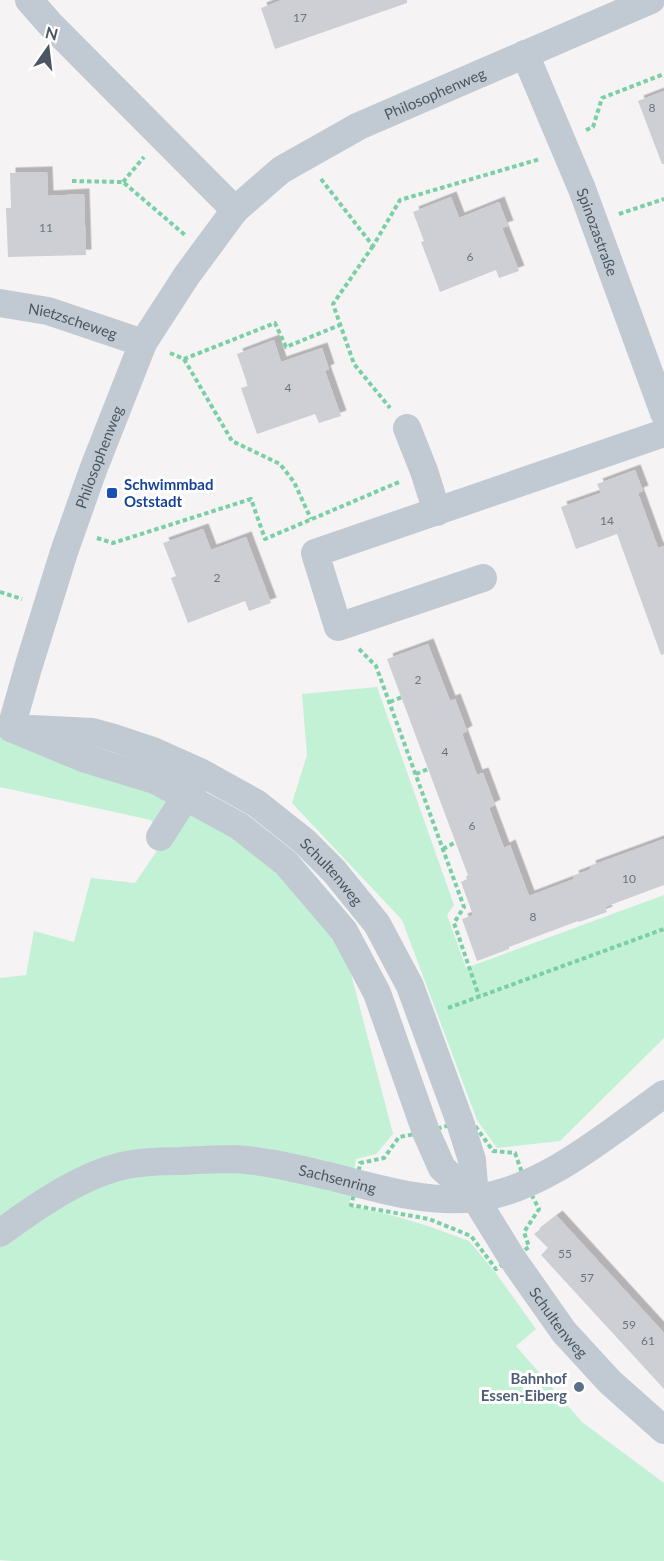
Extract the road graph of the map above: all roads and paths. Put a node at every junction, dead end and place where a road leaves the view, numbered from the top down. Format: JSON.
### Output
{"nodes":[{"id":1,"x":30,"y":0,"type":"edge"},
{"id":2,"x":651,"y":0,"type":"edge"},
{"id":3,"x":525,"y":54,"type":"junction"},
{"id":4,"x":664,"y":74,"type":"edge"},
{"id":5,"x":564,"y":146,"type":"junction"},
{"id":6,"x":305,"y":157,"type":"junction"},
{"id":7,"x":143,"y":158,"type":"dead end"},
{"id":8,"x":72,"y":181,"type":"dead end"},
{"id":9,"x":123,"y":182,"type":"junction"},
{"id":10,"x":664,"y":199,"type":"edge"},
{"id":11,"x":235,"y":210,"type":"junction"},
{"id":12,"x":595,"y":222,"type":"junction"},
{"id":13,"x":373,"y":246,"type":"junction"},
{"id":14,"x":204,"y":251,"type":"junction"},
{"id":15,"x":0,"y":303,"type":"edge"},
{"id":16,"x":340,"y":325,"type":"junction"},
{"id":17,"x":143,"y":343,"type":"junction"},
{"id":18,"x":184,"y":359,"type":"junction"},
{"id":19,"x":664,"y":413,"type":"edge"},
{"id":20,"x":407,"y":428,"type":"joint"},
{"id":21,"x":664,"y":433,"type":"edge"},
{"id":22,"x":424,"y":471,"type":"junction"},
{"id":23,"x":438,"y":512,"type":"junction"},
{"id":24,"x":311,"y":519,"type":"junction"},
{"id":25,"x":72,"y":529,"type":"junction"},
{"id":26,"x":483,"y":578,"type":"dead end"},
{"id":27,"x":338,"y":627,"type":"junction"},
{"id":28,"x":402,"y":697,"type":"dead end"},
{"id":29,"x":390,"y":702,"type":"junction"},
{"id":30,"x":5,"y":727,"type":"edge"},
{"id":31,"x":429,"y":769,"type":"dead end"},
{"id":32,"x":200,"y":772,"type":"junction"},
{"id":33,"x":416,"y":774,"type":"junction"},
{"id":34,"x":187,"y":797,"type":"junction"},
{"id":35,"x":160,"y":837,"type":"dead end"},
{"id":36,"x":456,"y":842,"type":"dead end"},
{"id":37,"x":443,"y":849,"type":"junction"},
{"id":38,"x":664,"y":929,"type":"edge"},
{"id":39,"x":479,"y":996,"type":"junction"},
{"id":40,"x":470,"y":999,"type":"dead end"},
{"id":41,"x":664,"y":1094,"type":"edge"},
{"id":42,"x":475,"y":1198,"type":"junction"},
{"id":43,"x":0,"y":1233,"type":"edge"},
{"id":44,"x":664,"y":1430,"type":"edge"}],
"edges":[{"from":1,"to":11,"type":"street"},
{"from":2,"to":3,"type":"street","name":"Philosophenweg"},
{"from":3,"to":5,"type":"street","name":"Spinozastraße"},
{"from":3,"to":6,"type":"street","name":"Philosophenweg"},
{"from":4,"to":5,"type":"path"},
{"from":5,"to":12,"type":"street","name":"Spinozastraße"},
{"from":5,"to":13,"type":"path"},
{"from":6,"to":11,"type":"street","name":"Philosophenweg"},
{"from":6,"to":13,"type":"path"},
{"from":7,"to":9,"type":"path"},
{"from":8,"to":9,"type":"path"},
{"from":9,"to":14,"type":"path"},
{"from":10,"to":12,"type":"path"},
{"from":11,"to":14,"type":"street","name":"Philosophenweg"},
{"from":12,"to":19,"type":"street","name":"Spinozastraße"},
{"from":13,"to":16,"type":"path"},
{"from":14,"to":17,"type":"street","name":"Philosophenweg"},
{"from":15,"to":17,"type":"street","name":"Nietzscheweg"},
{"from":16,"to":18,"type":"path"},
{"from":16,"to":20,"type":"path"},
{"from":17,"to":18,"type":"path"},
{"from":17,"to":25,"type":"street","name":"Philosophenweg"},
{"from":18,"to":24,"type":"path"},
{"from":20,"to":22,"type":"street"},
{"from":21,"to":23,"type":"street"},
{"from":22,"to":23,"type":"street"},
{"from":22,"to":24,"type":"path"},
{"from":23,"to":27,"type":"street"},
{"from":24,"to":25,"type":"path"},
{"from":25,"to":30,"type":"street","name":"Philosophenweg"},
{"from":26,"to":27,"type":"street"},
{"from":27,"to":29,"type":"path"},
{"from":28,"to":29,"type":"path"},
{"from":29,"to":33,"type":"path"},
{"from":30,"to":32,"type":"street","name":"Schultenweg"},
{"from":30,"to":34,"type":"street","name":"Schultenweg"},
{"from":31,"to":33,"type":"path"},
{"from":32,"to":34,"type":"street"},
{"from":32,"to":42,"type":"street","name":"Schultenweg"},
{"from":33,"to":37,"type":"path"},
{"from":34,"to":35,"type":"street"},
{"from":34,"to":42,"type":"street","name":"Schultenweg"},
{"from":36,"to":37,"type":"path"},
{"from":37,"to":39,"type":"path"},
{"from":38,"to":39,"type":"path"},
{"from":39,"to":40,"type":"path"},
{"from":41,"to":42,"type":"street","name":"Sachsenring"},
{"from":42,"to":43,"type":"street","name":"Sachsenring"},
{"from":42,"to":44,"type":"street","name":"Schultenweg"}]}
